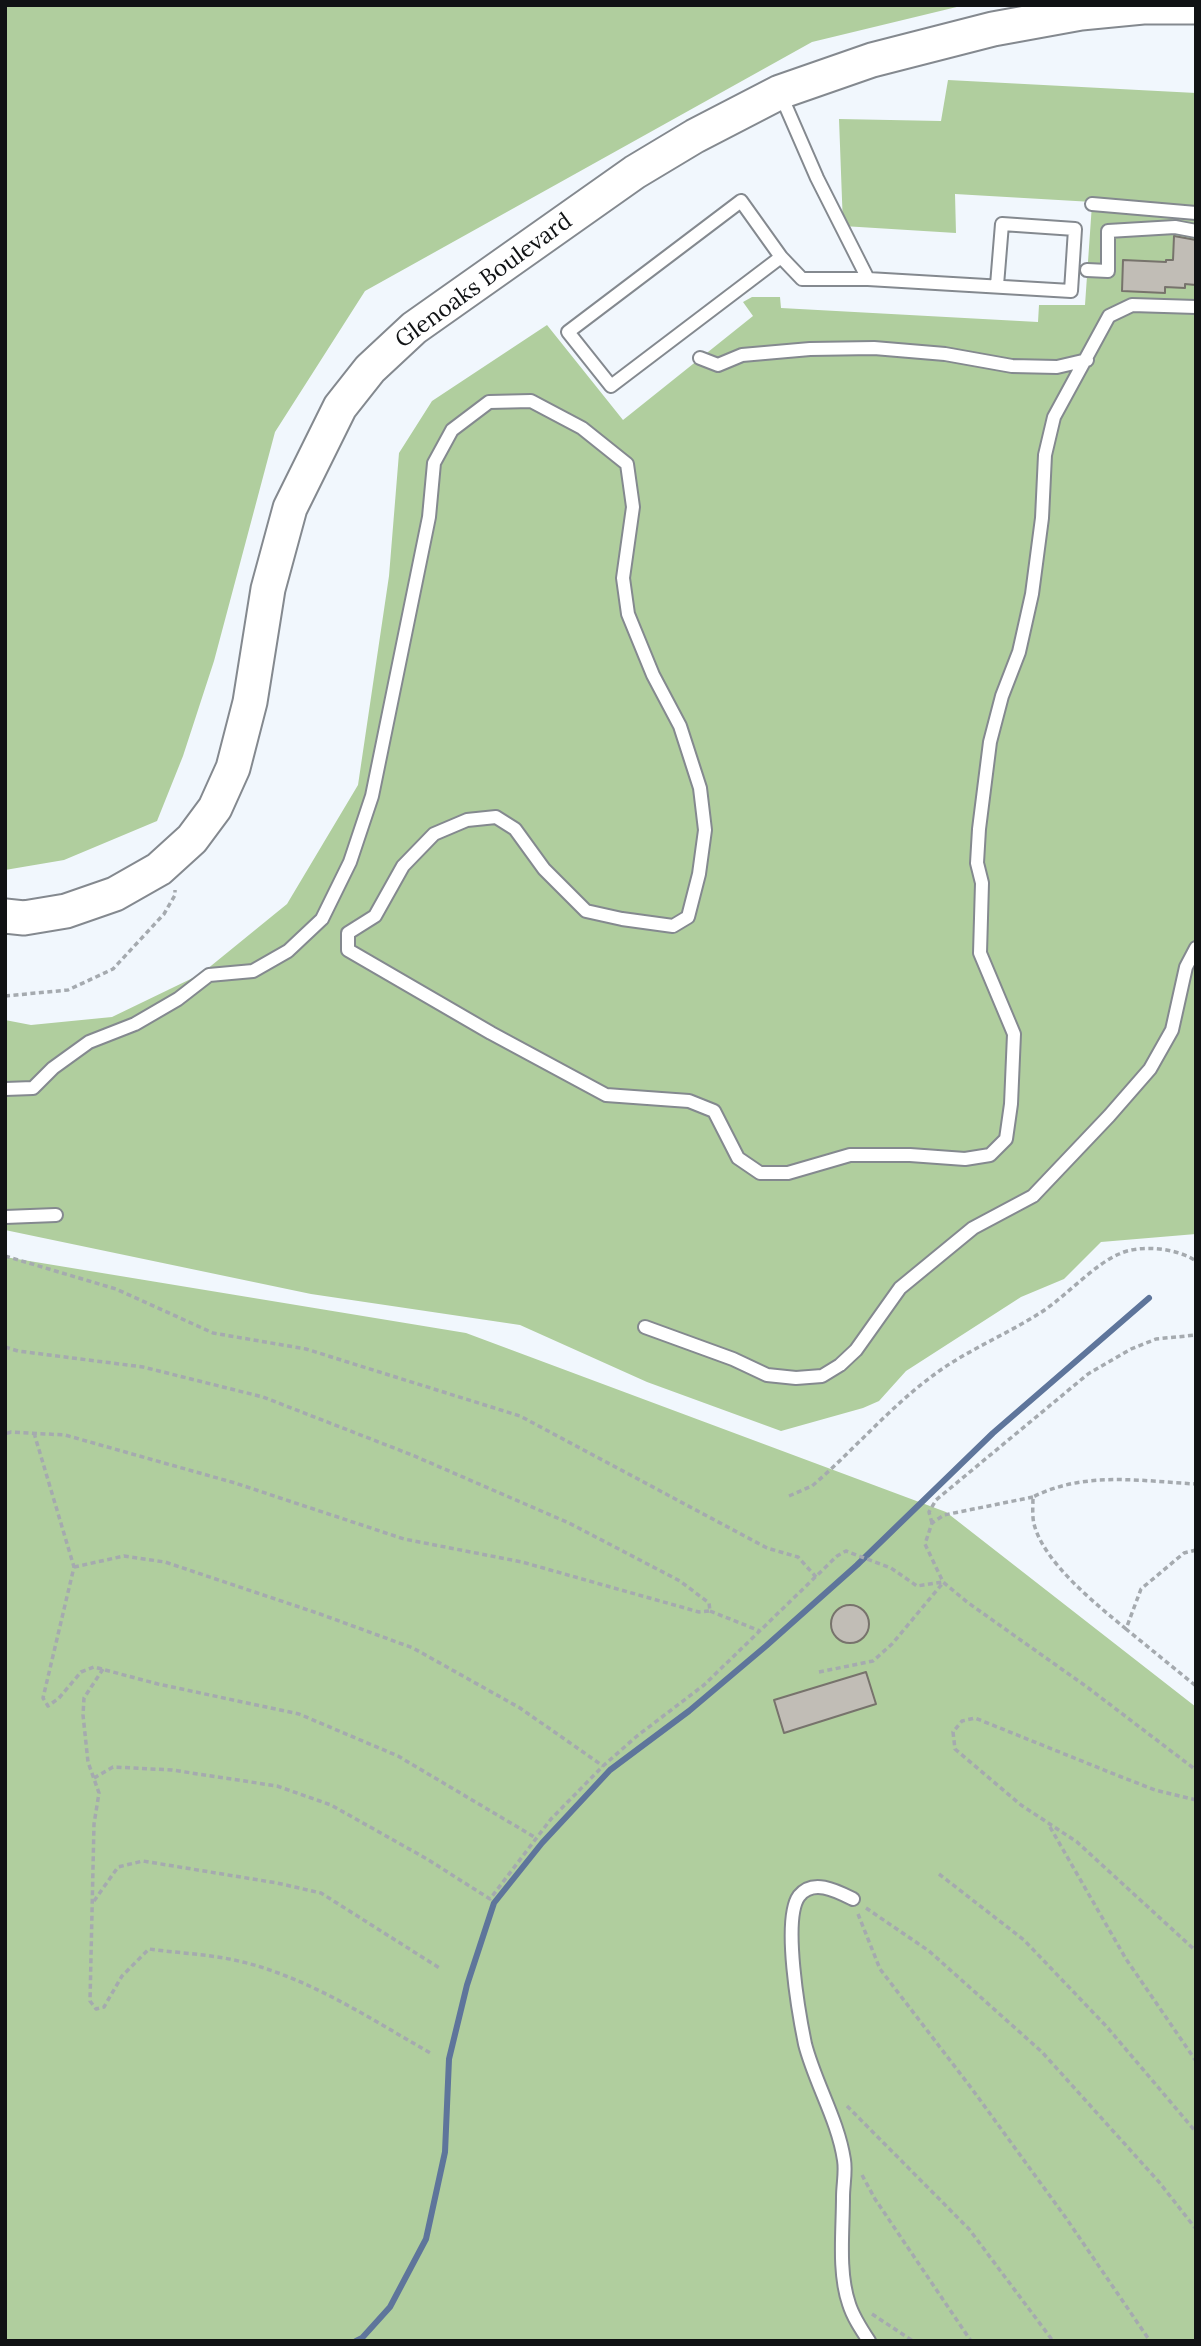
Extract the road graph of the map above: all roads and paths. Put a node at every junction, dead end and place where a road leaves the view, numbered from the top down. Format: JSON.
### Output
{"nodes":[{"id":1,"x":1196,"y":7,"type":"edge"},
{"id":2,"x":780,"y":92,"type":"junction"},
{"id":3,"x":1092,"y":204,"type":"dead end"},
{"id":4,"x":1196,"y":213,"type":"edge"},
{"id":5,"x":1196,"y":231,"type":"edge"},
{"id":6,"x":781,"y":257,"type":"junction"},
{"id":7,"x":1087,"y":270,"type":"dead end"},
{"id":8,"x":867,"y":279,"type":"junction"},
{"id":9,"x":997,"y":285,"type":"junction"},
{"id":10,"x":1196,"y":307,"type":"edge"},
{"id":11,"x":700,"y":358,"type":"dead end"},
{"id":12,"x":1087,"y":360,"type":"junction"},
{"id":13,"x":176,"y":853,"type":"junction"},
{"id":14,"x":5,"y":916,"type":"edge"},
{"id":15,"x":1196,"y":948,"type":"edge"},
{"id":16,"x":5,"y":996,"type":"edge"},
{"id":17,"x":5,"y":1089,"type":"edge"},
{"id":18,"x":56,"y":1214,"type":"dead end"},
{"id":19,"x":5,"y":1217,"type":"edge"},
{"id":20,"x":5,"y":1256,"type":"edge"},
{"id":21,"x":1196,"y":1261,"type":"edge"},
{"id":22,"x":645,"y":1326,"type":"dead end"},
{"id":23,"x":1196,"y":1335,"type":"edge"},
{"id":24,"x":5,"y":1347,"type":"edge"},
{"id":25,"x":34,"y":1433,"type":"junction"},
{"id":26,"x":5,"y":1434,"type":"edge"},
{"id":27,"x":1196,"y":1484,"type":"edge"},
{"id":28,"x":789,"y":1496,"type":"dead end"},
{"id":29,"x":1033,"y":1497,"type":"junction"},
{"id":30,"x":932,"y":1523,"type":"junction"},
{"id":31,"x":1196,"y":1550,"type":"edge"},
{"id":32,"x":74,"y":1567,"type":"junction"},
{"id":33,"x":816,"y":1577,"type":"junction"},
{"id":34,"x":943,"y":1582,"type":"junction"},
{"id":35,"x":710,"y":1611,"type":"junction"},
{"id":36,"x":1126,"y":1629,"type":"junction"},
{"id":37,"x":760,"y":1632,"type":"junction"},
{"id":38,"x":103,"y":1670,"type":"junction"},
{"id":39,"x":819,"y":1672,"type":"dead end"},
{"id":40,"x":1196,"y":1686,"type":"edge"},
{"id":41,"x":603,"y":1766,"type":"junction"},
{"id":42,"x":1196,"y":1770,"type":"edge"},
{"id":43,"x":94,"y":1778,"type":"junction"},
{"id":44,"x":1196,"y":1800,"type":"edge"},
{"id":45,"x":1049,"y":1825,"type":"junction"},
{"id":46,"x":536,"y":1838,"type":"junction"},
{"id":47,"x":939,"y":1874,"type":"dead end"},
{"id":48,"x":853,"y":1899,"type":"junction"},
{"id":49,"x":93,"y":1903,"type":"junction"},
{"id":50,"x":1196,"y":1951,"type":"edge"},
{"id":51,"x":441,"y":1969,"type":"dead end"},
{"id":52,"x":432,"y":2054,"type":"dead end"},
{"id":53,"x":1196,"y":2061,"type":"edge"},
{"id":54,"x":818,"y":2082,"type":"junction"},
{"id":55,"x":1196,"y":2132,"type":"edge"},
{"id":56,"x":862,"y":2175,"type":"dead end"},
{"id":57,"x":1196,"y":2229,"type":"edge"},
{"id":58,"x":847,"y":2297,"type":"junction"},
{"id":59,"x":870,"y":2341,"type":"edge"},
{"id":60,"x":913,"y":2341,"type":"edge"},
{"id":61,"x":971,"y":2341,"type":"edge"},
{"id":62,"x":1053,"y":2341,"type":"edge"},
{"id":63,"x":1150,"y":2341,"type":"edge"}],
"edges":[{"from":1,"to":2,"type":"street","name":"Glenoaks Boulevard"},
{"from":2,"to":8,"type":"lane"},
{"from":2,"to":13,"type":"street","name":"Glenoaks Boulevard"},
{"from":3,"to":4,"type":"lane"},
{"from":5,"to":7,"type":"lane"},
{"from":6,"to":6,"type":"lane"},
{"from":6,"to":8,"type":"lane"},
{"from":8,"to":9,"type":"lane"},
{"from":9,"to":9,"type":"lane"},
{"from":10,"to":12,"type":"lane"},
{"from":11,"to":12,"type":"lane"},
{"from":12,"to":17,"type":"lane"},
{"from":13,"to":14,"type":"street","name":"Glenoaks Boulevard"},
{"from":13,"to":16,"type":"path"},
{"from":15,"to":22,"type":"lane"},
{"from":18,"to":19,"type":"lane"},
{"from":20,"to":33,"type":"path"},
{"from":21,"to":28,"type":"path"},
{"from":23,"to":30,"type":"path"},
{"from":24,"to":35,"type":"path"},
{"from":25,"to":26,"type":"path"},
{"from":25,"to":32,"type":"path"},
{"from":25,"to":35,"type":"path"},
{"from":27,"to":29,"type":"path"},
{"from":29,"to":30,"type":"path"},
{"from":29,"to":36,"type":"path"},
{"from":30,"to":34,"type":"path"},
{"from":31,"to":36,"type":"path"},
{"from":32,"to":38,"type":"path"},
{"from":32,"to":41,"type":"path"},
{"from":33,"to":34,"type":"path"},
{"from":33,"to":37,"type":"path"},
{"from":34,"to":39,"type":"path"},
{"from":34,"to":42,"type":"path"},
{"from":35,"to":37,"type":"path"},
{"from":36,"to":40,"type":"path"},
{"from":37,"to":41,"type":"path"},
{"from":38,"to":43,"type":"path"},
{"from":38,"to":46,"type":"path"},
{"from":41,"to":46,"type":"path"},
{"from":43,"to":46,"type":"path"},
{"from":43,"to":49,"type":"path"},
{"from":44,"to":45,"type":"path"},
{"from":45,"to":50,"type":"path"},
{"from":45,"to":53,"type":"path"},
{"from":47,"to":55,"type":"path"},
{"from":48,"to":54,"type":"lane"},
{"from":48,"to":57,"type":"path"},
{"from":48,"to":63,"type":"path"},
{"from":49,"to":51,"type":"path"},
{"from":49,"to":52,"type":"path"},
{"from":54,"to":58,"type":"lane"},
{"from":54,"to":62,"type":"path"},
{"from":56,"to":61,"type":"path"},
{"from":58,"to":59,"type":"lane"},
{"from":58,"to":60,"type":"path"}]}
